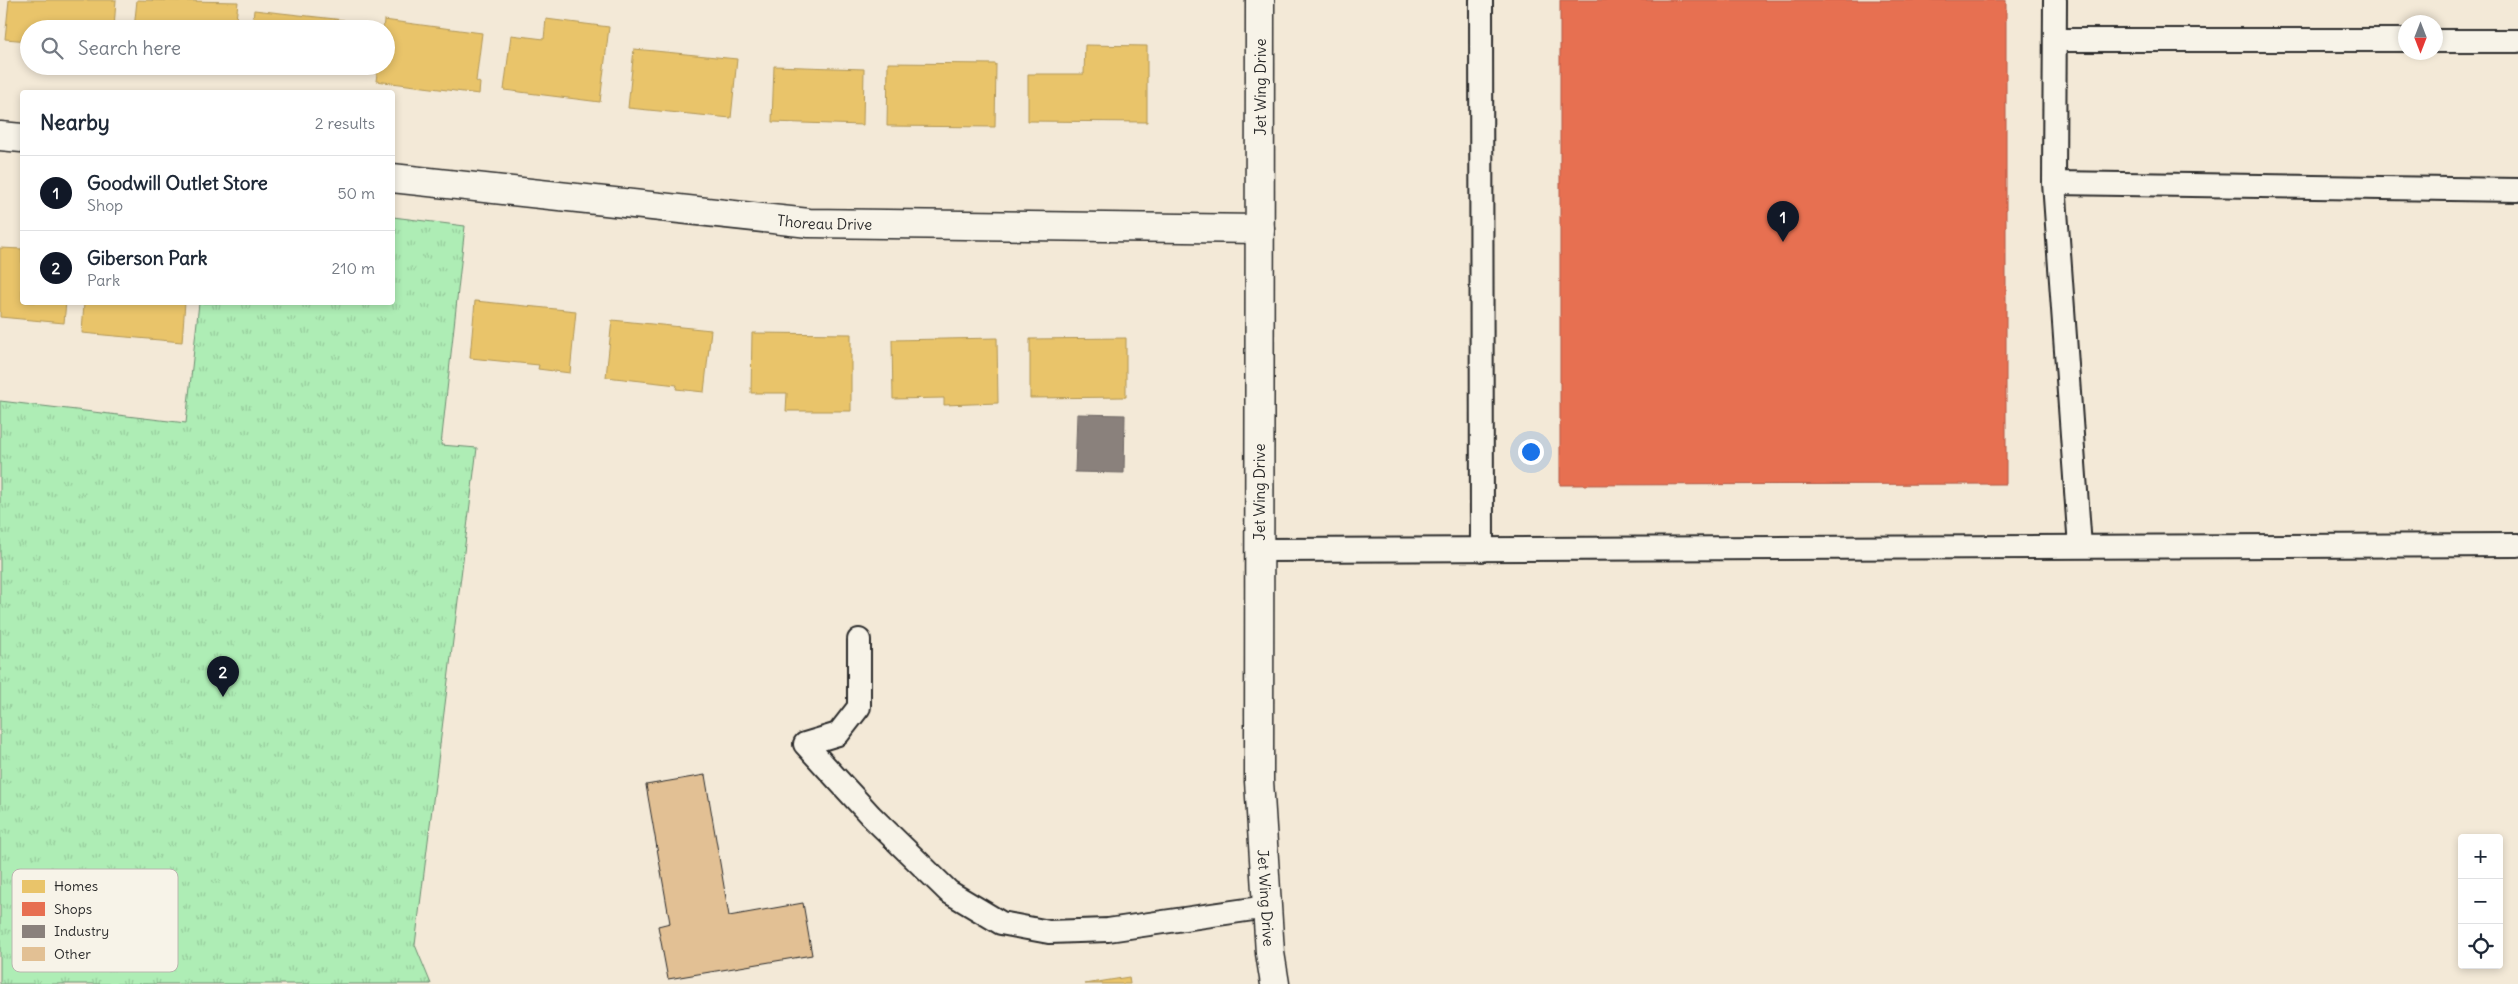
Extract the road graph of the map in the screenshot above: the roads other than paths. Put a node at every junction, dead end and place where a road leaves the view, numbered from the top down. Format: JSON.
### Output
{"nodes":[{"id":1,"x":1260,"y":0,"type":"edge"},
{"id":2,"x":1481,"y":0,"type":"edge"},
{"id":3,"x":2055,"y":0,"type":"edge"},
{"id":4,"x":2055,"y":40,"type":"junction"},
{"id":5,"x":2398,"y":40,"type":"edge"},
{"id":6,"x":2443,"y":40,"type":"edge"},
{"id":7,"x":2518,"y":41,"type":"edge"},
{"id":8,"x":0,"y":136,"type":"edge"},
{"id":9,"x":20,"y":138,"type":"edge"},
{"id":10,"x":395,"y":178,"type":"edge"},
{"id":11,"x":2054,"y":184,"type":"junction"},
{"id":12,"x":2518,"y":190,"type":"edge"},
{"id":13,"x":1260,"y":229,"type":"junction"},
{"id":14,"x":2518,"y":545,"type":"edge"},
{"id":15,"x":2080,"y":547,"type":"junction"},
{"id":16,"x":1259,"y":550,"type":"junction"},
{"id":17,"x":1482,"y":550,"type":"junction"},
{"id":18,"x":860,"y":640,"type":"dead end"},
{"id":19,"x":1267,"y":907,"type":"junction"},
{"id":20,"x":1275,"y":984,"type":"edge"}],
"edges":[{"from":1,"to":13,"type":"main road","name":"Jet Wing Drive"},
{"from":2,"to":17,"type":"lane"},
{"from":3,"to":4,"type":"lane"},
{"from":4,"to":5,"type":"lane"},
{"from":4,"to":11,"type":"lane"},
{"from":6,"to":7,"type":"lane"},
{"from":8,"to":9,"type":"main road"},
{"from":10,"to":13,"type":"main road","name":"Thoreau Drive"},
{"from":11,"to":12,"type":"lane"},
{"from":11,"to":15,"type":"lane"},
{"from":13,"to":16,"type":"main road","name":"Jet Wing Drive"},
{"from":14,"to":15,"type":"lane"},
{"from":15,"to":17,"type":"lane"},
{"from":16,"to":17,"type":"lane"},
{"from":16,"to":19,"type":"main road","name":"Jet Wing Drive"},
{"from":18,"to":19,"type":"lane"},
{"from":19,"to":20,"type":"main road","name":"Jet Wing Drive"}]}
